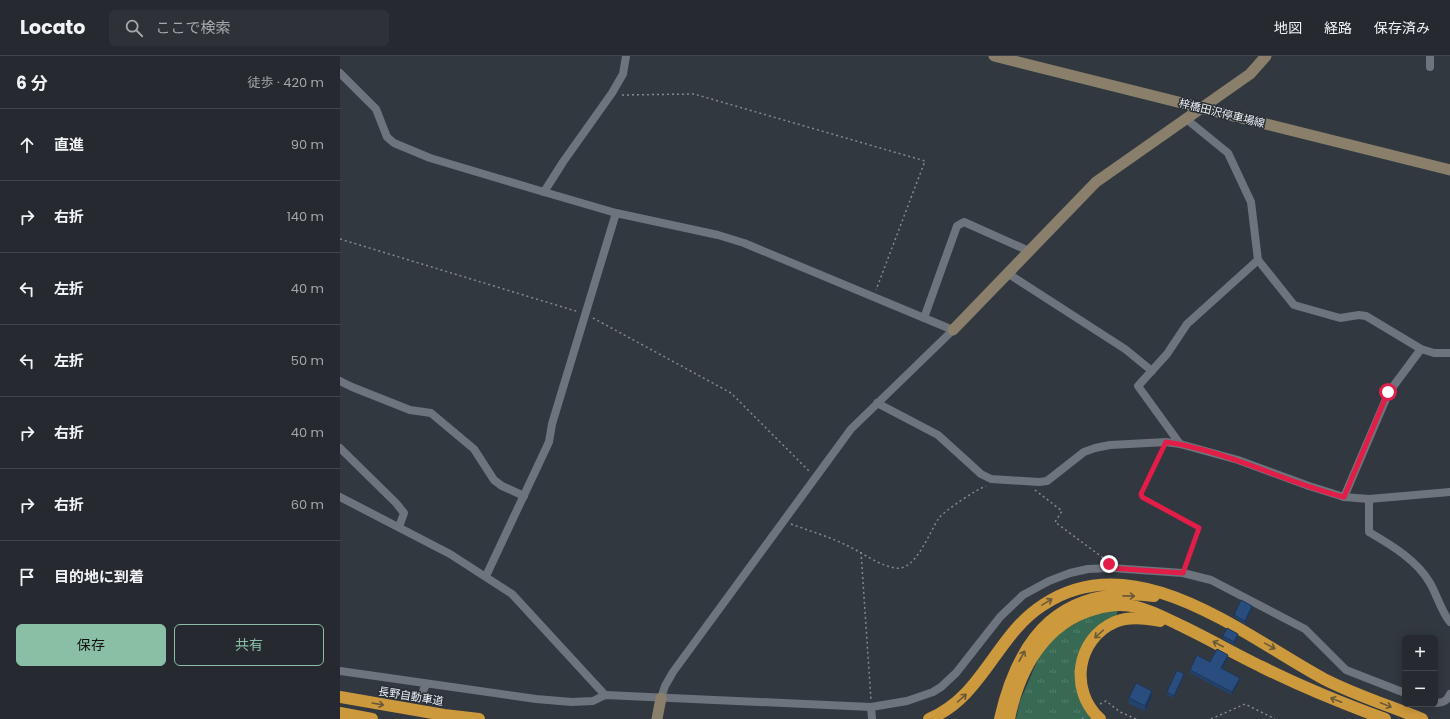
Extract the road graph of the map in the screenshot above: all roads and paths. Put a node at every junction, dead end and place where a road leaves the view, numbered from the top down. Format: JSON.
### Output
{"nodes":[{"id":1,"x":626,"y":56,"type":"edge"},
{"id":2,"x":994,"y":56,"type":"edge"},
{"id":3,"x":1266,"y":56,"type":"edge"},
{"id":4,"x":1430,"y":56,"type":"edge"},
{"id":5,"x":1430,"y":67,"type":"dead end"},
{"id":6,"x":340,"y":73,"type":"edge"},
{"id":7,"x":612,"y":93,"type":"junction"},
{"id":8,"x":1201,"y":108,"type":"junction"},
{"id":9,"x":1185,"y":118,"type":"junction"},
{"id":10,"x":1450,"y":170,"type":"edge"},
{"id":11,"x":544,"y":192,"type":"junction"},
{"id":12,"x":616,"y":212,"type":"junction"},
{"id":13,"x":340,"y":239,"type":"edge"},
{"id":14,"x":1028,"y":251,"type":"junction"},
{"id":15,"x":1258,"y":260,"type":"junction"},
{"id":16,"x":1007,"y":273,"type":"junction"},
{"id":17,"x":873,"y":297,"type":"junction"},
{"id":18,"x":585,"y":314,"type":"junction"},
{"id":19,"x":924,"y":318,"type":"junction"},
{"id":20,"x":953,"y":330,"type":"junction"},
{"id":21,"x":1420,"y":349,"type":"junction"},
{"id":22,"x":1450,"y":353,"type":"edge"},
{"id":23,"x":1152,"y":371,"type":"junction"},
{"id":24,"x":340,"y":381,"type":"edge"},
{"id":25,"x":877,"y":403,"type":"junction"},
{"id":26,"x":1166,"y":442,"type":"junction"},
{"id":27,"x":1180,"y":444,"type":"junction"},
{"id":28,"x":340,"y":448,"type":"edge"},
{"id":29,"x":817,"y":478,"type":"junction"},
{"id":30,"x":1001,"y":480,"type":"junction"},
{"id":31,"x":1026,"y":482,"type":"junction"},
{"id":32,"x":1450,"y":492,"type":"edge"},
{"id":33,"x":524,"y":496,"type":"junction"},
{"id":34,"x":340,"y":497,"type":"edge"},
{"id":35,"x":1344,"y":497,"type":"junction"},
{"id":36,"x":1369,"y":499,"type":"junction"},
{"id":37,"x":784,"y":522,"type":"junction"},
{"id":38,"x":399,"y":527,"type":"junction"},
{"id":39,"x":861,"y":552,"type":"junction"},
{"id":40,"x":1111,"y":568,"type":"junction"},
{"id":41,"x":1183,"y":573,"type":"junction"},
{"id":42,"x":486,"y":576,"type":"junction"},
{"id":43,"x":1184,"y":602,"type":"junction"},
{"id":44,"x":1450,"y":622,"type":"edge"},
{"id":45,"x":1188,"y":629,"type":"junction"},
{"id":46,"x":340,"y":671,"type":"edge"},
{"id":47,"x":426,"y":684,"type":"junction"},
{"id":48,"x":1402,"y":692,"type":"edge"},
{"id":49,"x":1450,"y":694,"type":"edge"},
{"id":50,"x":605,"y":695,"type":"junction"},
{"id":51,"x":340,"y":697,"type":"edge"},
{"id":52,"x":661,"y":698,"type":"junction"},
{"id":53,"x":420,"y":699,"type":"dead end"},
{"id":54,"x":1438,"y":703,"type":"edge"},
{"id":55,"x":871,"y":707,"type":"junction"},
{"id":56,"x":1096,"y":707,"type":"dead end"},
{"id":57,"x":1362,"y":711,"type":"junction"},
{"id":58,"x":340,"y":713,"type":"edge"},
{"id":59,"x":372,"y":719,"type":"edge"},
{"id":60,"x":479,"y":719,"type":"edge"},
{"id":61,"x":657,"y":719,"type":"edge"},
{"id":62,"x":872,"y":719,"type":"edge"},
{"id":63,"x":929,"y":719,"type":"edge"},
{"id":64,"x":1000,"y":719,"type":"edge"},
{"id":65,"x":1009,"y":719,"type":"edge"},
{"id":66,"x":1100,"y":719,"type":"edge"},
{"id":67,"x":1136,"y":719,"type":"edge"},
{"id":68,"x":1211,"y":719,"type":"edge"},
{"id":69,"x":1275,"y":719,"type":"edge"},
{"id":70,"x":1379,"y":719,"type":"edge"},
{"id":71,"x":1385,"y":719,"type":"edge"},
{"id":72,"x":1422,"y":719,"type":"edge"}],
"edges":[{"from":1,"to":7,"type":"street"},
{"from":2,"to":8,"type":"main road","name":"梓橋田沢停車場線"},
{"from":3,"to":8,"type":"main road"},
{"from":4,"to":5,"type":"street"},
{"from":6,"to":11,"type":"street"},
{"from":7,"to":11,"type":"street"},
{"from":7,"to":17,"type":"path"},
{"from":8,"to":9,"type":"main road"},
{"from":8,"to":10,"type":"main road","name":"梓橋田沢停車場線"},
{"from":9,"to":14,"type":"main road"},
{"from":9,"to":15,"type":"street"},
{"from":11,"to":12,"type":"street"},
{"from":12,"to":17,"type":"street"},
{"from":12,"to":18,"type":"street"},
{"from":13,"to":18,"type":"path"},
{"from":14,"to":16,"type":"main road"},
{"from":14,"to":19,"type":"street"},
{"from":15,"to":21,"type":"street"},
{"from":15,"to":23,"type":"street"},
{"from":16,"to":20,"type":"main road"},
{"from":16,"to":23,"type":"street"},
{"from":17,"to":19,"type":"street"},
{"from":18,"to":29,"type":"path"},
{"from":18,"to":33,"type":"street"},
{"from":19,"to":20,"type":"street"},
{"from":20,"to":25,"type":"street"},
{"from":21,"to":22,"type":"street"},
{"from":21,"to":35,"type":"street"},
{"from":23,"to":27,"type":"street"},
{"from":24,"to":33,"type":"street"},
{"from":25,"to":29,"type":"street"},
{"from":25,"to":30,"type":"street"},
{"from":26,"to":27,"type":"street"},
{"from":26,"to":31,"type":"street"},
{"from":26,"to":41,"type":"path"},
{"from":27,"to":35,"type":"street"},
{"from":28,"to":38,"type":"street"},
{"from":29,"to":37,"type":"street"},
{"from":30,"to":31,"type":"street"},
{"from":30,"to":39,"type":"path"},
{"from":31,"to":40,"type":"path"},
{"from":32,"to":36,"type":"street"},
{"from":33,"to":42,"type":"street"},
{"from":34,"to":38,"type":"street"},
{"from":35,"to":36,"type":"street"},
{"from":36,"to":44,"type":"street"},
{"from":37,"to":39,"type":"path"},
{"from":37,"to":52,"type":"street"},
{"from":38,"to":42,"type":"street"},
{"from":39,"to":55,"type":"path"},
{"from":40,"to":41,"type":"street"},
{"from":40,"to":55,"type":"street"},
{"from":41,"to":48,"type":"street"},
{"from":42,"to":50,"type":"street"},
{"from":63,"to":43,"type":"highway","one_way":true},
{"from":64,"to":43,"type":"highway","one_way":true},
{"from":43,"to":72,"type":"highway","one_way":true},
{"from":57,"to":45,"type":"highway","one_way":true},
{"from":45,"to":65,"type":"highway"},
{"from":45,"to":66,"type":"highway","one_way":true},
{"from":46,"to":47,"type":"street"},
{"from":47,"to":50,"type":"street"},
{"from":47,"to":53,"type":"street"},
{"from":49,"to":54,"type":"street"},
{"from":50,"to":52,"type":"street"},
{"from":51,"to":60,"type":"highway","name":"長野自動車道","one_way":true},
{"from":52,"to":55,"type":"street"},
{"from":52,"to":61,"type":"main road"},
{"from":55,"to":62,"type":"street"},
{"from":56,"to":67,"type":"path"},
{"from":57,"to":70,"type":"highway"},
{"from":57,"to":71,"type":"highway"},
{"from":58,"to":59,"type":"highway"},
{"from":68,"to":69,"type":"path"}]}
